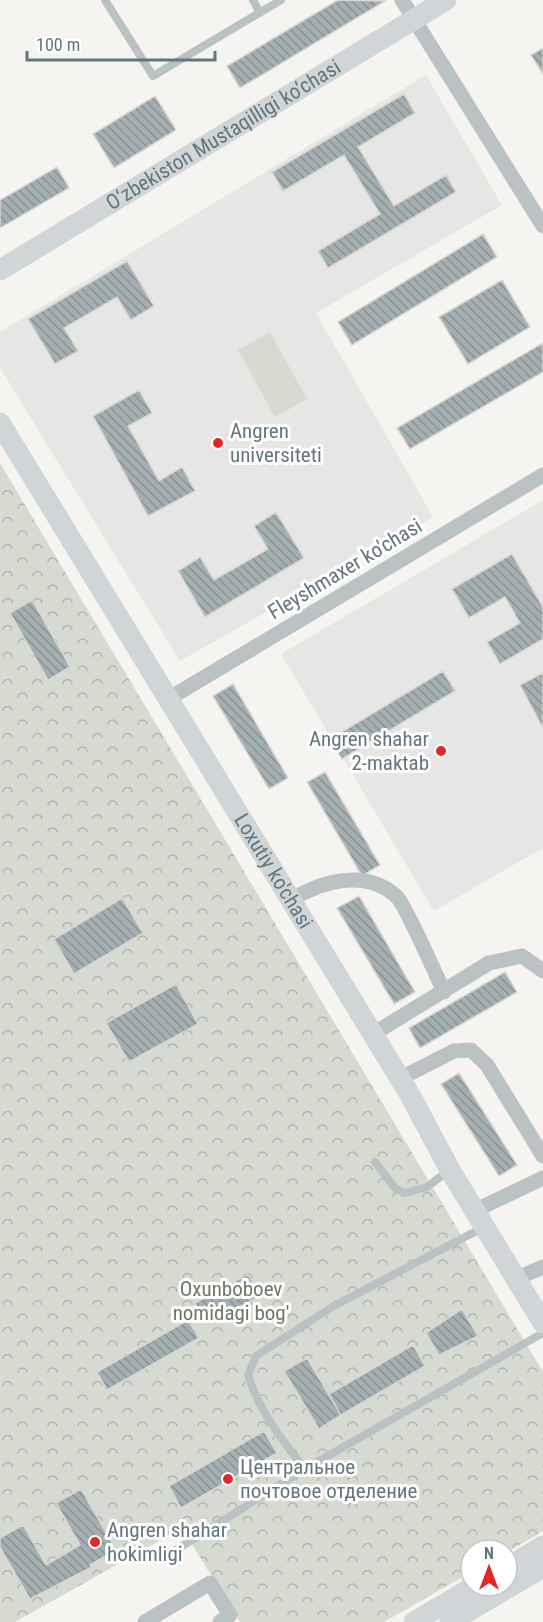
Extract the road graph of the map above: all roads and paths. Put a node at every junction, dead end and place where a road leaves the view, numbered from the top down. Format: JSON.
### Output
{"nodes":[{"id":1,"x":105,"y":0,"type":"edge"},
{"id":2,"x":253,"y":0,"type":"edge"},
{"id":3,"x":281,"y":0,"type":"edge"},
{"id":4,"x":402,"y":0,"type":"edge"},
{"id":5,"x":446,"y":0,"type":"edge"},
{"id":6,"x":260,"y":13,"type":"junction"},
{"id":7,"x":413,"y":20,"type":"junction"},
{"id":8,"x":543,"y":226,"type":"edge"},
{"id":9,"x":0,"y":270,"type":"edge"},
{"id":10,"x":0,"y":423,"type":"edge"},
{"id":11,"x":543,"y":475,"type":"edge"},
{"id":12,"x":168,"y":699,"type":"junction"},
{"id":13,"x":290,"y":901,"type":"junction"},
{"id":14,"x":543,"y":971,"type":"edge"},
{"id":15,"x":444,"y":992,"type":"junction"},
{"id":16,"x":373,"y":1034,"type":"junction"},
{"id":17,"x":399,"y":1079,"type":"junction"},
{"id":18,"x":543,"y":1156,"type":"edge"},
{"id":19,"x":375,"y":1162,"type":"dead end"},
{"id":20,"x":450,"y":1170,"type":"junction"},
{"id":21,"x":543,"y":1178,"type":"edge"},
{"id":22,"x":479,"y":1219,"type":"junction"},
{"id":23,"x":543,"y":1267,"type":"edge"},
{"id":24,"x":515,"y":1280,"type":"junction"},
{"id":25,"x":543,"y":1323,"type":"edge"},
{"id":26,"x":543,"y":1333,"type":"edge"},
{"id":27,"x":305,"y":1469,"type":"junction"},
{"id":28,"x":543,"y":1546,"type":"edge"},
{"id":29,"x":176,"y":1550,"type":"dead end"},
{"id":30,"x":519,"y":1561,"type":"edge"},
{"id":31,"x":543,"y":1567,"type":"edge"},
{"id":32,"x":459,"y":1595,"type":"edge"},
{"id":33,"x":145,"y":1622,"type":"edge"},
{"id":34,"x":220,"y":1622,"type":"edge"},
{"id":35,"x":414,"y":1622,"type":"edge"},
{"id":36,"x":450,"y":1622,"type":"edge"}],
"edges":[{"from":1,"to":6,"type":"lane"},
{"from":2,"to":6,"type":"lane"},
{"from":3,"to":6,"type":"lane"},
{"from":4,"to":7,"type":"street"},
{"from":5,"to":7,"type":"street","name":"O‘zbekiston Mustaqilligi ko‘chasi"},
{"from":7,"to":8,"type":"street"},
{"from":7,"to":9,"type":"street","name":"O‘zbekiston Mustaqilligi ko‘chasi"},
{"from":10,"to":12,"type":"street","name":"Loxutiy ko'chasi"},
{"from":11,"to":12,"type":"street","name":"Fleyshmaxer ko'chasi"},
{"from":12,"to":13,"type":"street","name":"Loxutiy ko'chasi"},
{"from":13,"to":15,"type":"street"},
{"from":13,"to":16,"type":"street","name":"Loxutiy ko'chasi"},
{"from":14,"to":15,"type":"street"},
{"from":15,"to":16,"type":"street"},
{"from":16,"to":17,"type":"street","name":"Loxutiy ko'chasi"},
{"from":17,"to":18,"type":"street"},
{"from":17,"to":20,"type":"street","name":"Loxutiy ko'chasi"},
{"from":19,"to":20,"type":"lane"},
{"from":20,"to":22,"type":"street","name":"Loxutiy ko'chasi"},
{"from":21,"to":22,"type":"street"},
{"from":22,"to":24,"type":"street","name":"Loxutiy ko'chasi"},
{"from":22,"to":27,"type":"lane"},
{"from":23,"to":24,"type":"street"},
{"from":24,"to":25,"type":"street","name":"Loxutiy ko'chasi"},
{"from":26,"to":27,"type":"lane"},
{"from":27,"to":29,"type":"lane"},
{"from":28,"to":30,"type":"street"},
{"from":31,"to":36,"type":"street"},
{"from":32,"to":35,"type":"street"},
{"from":33,"to":34,"type":"street"}]}
